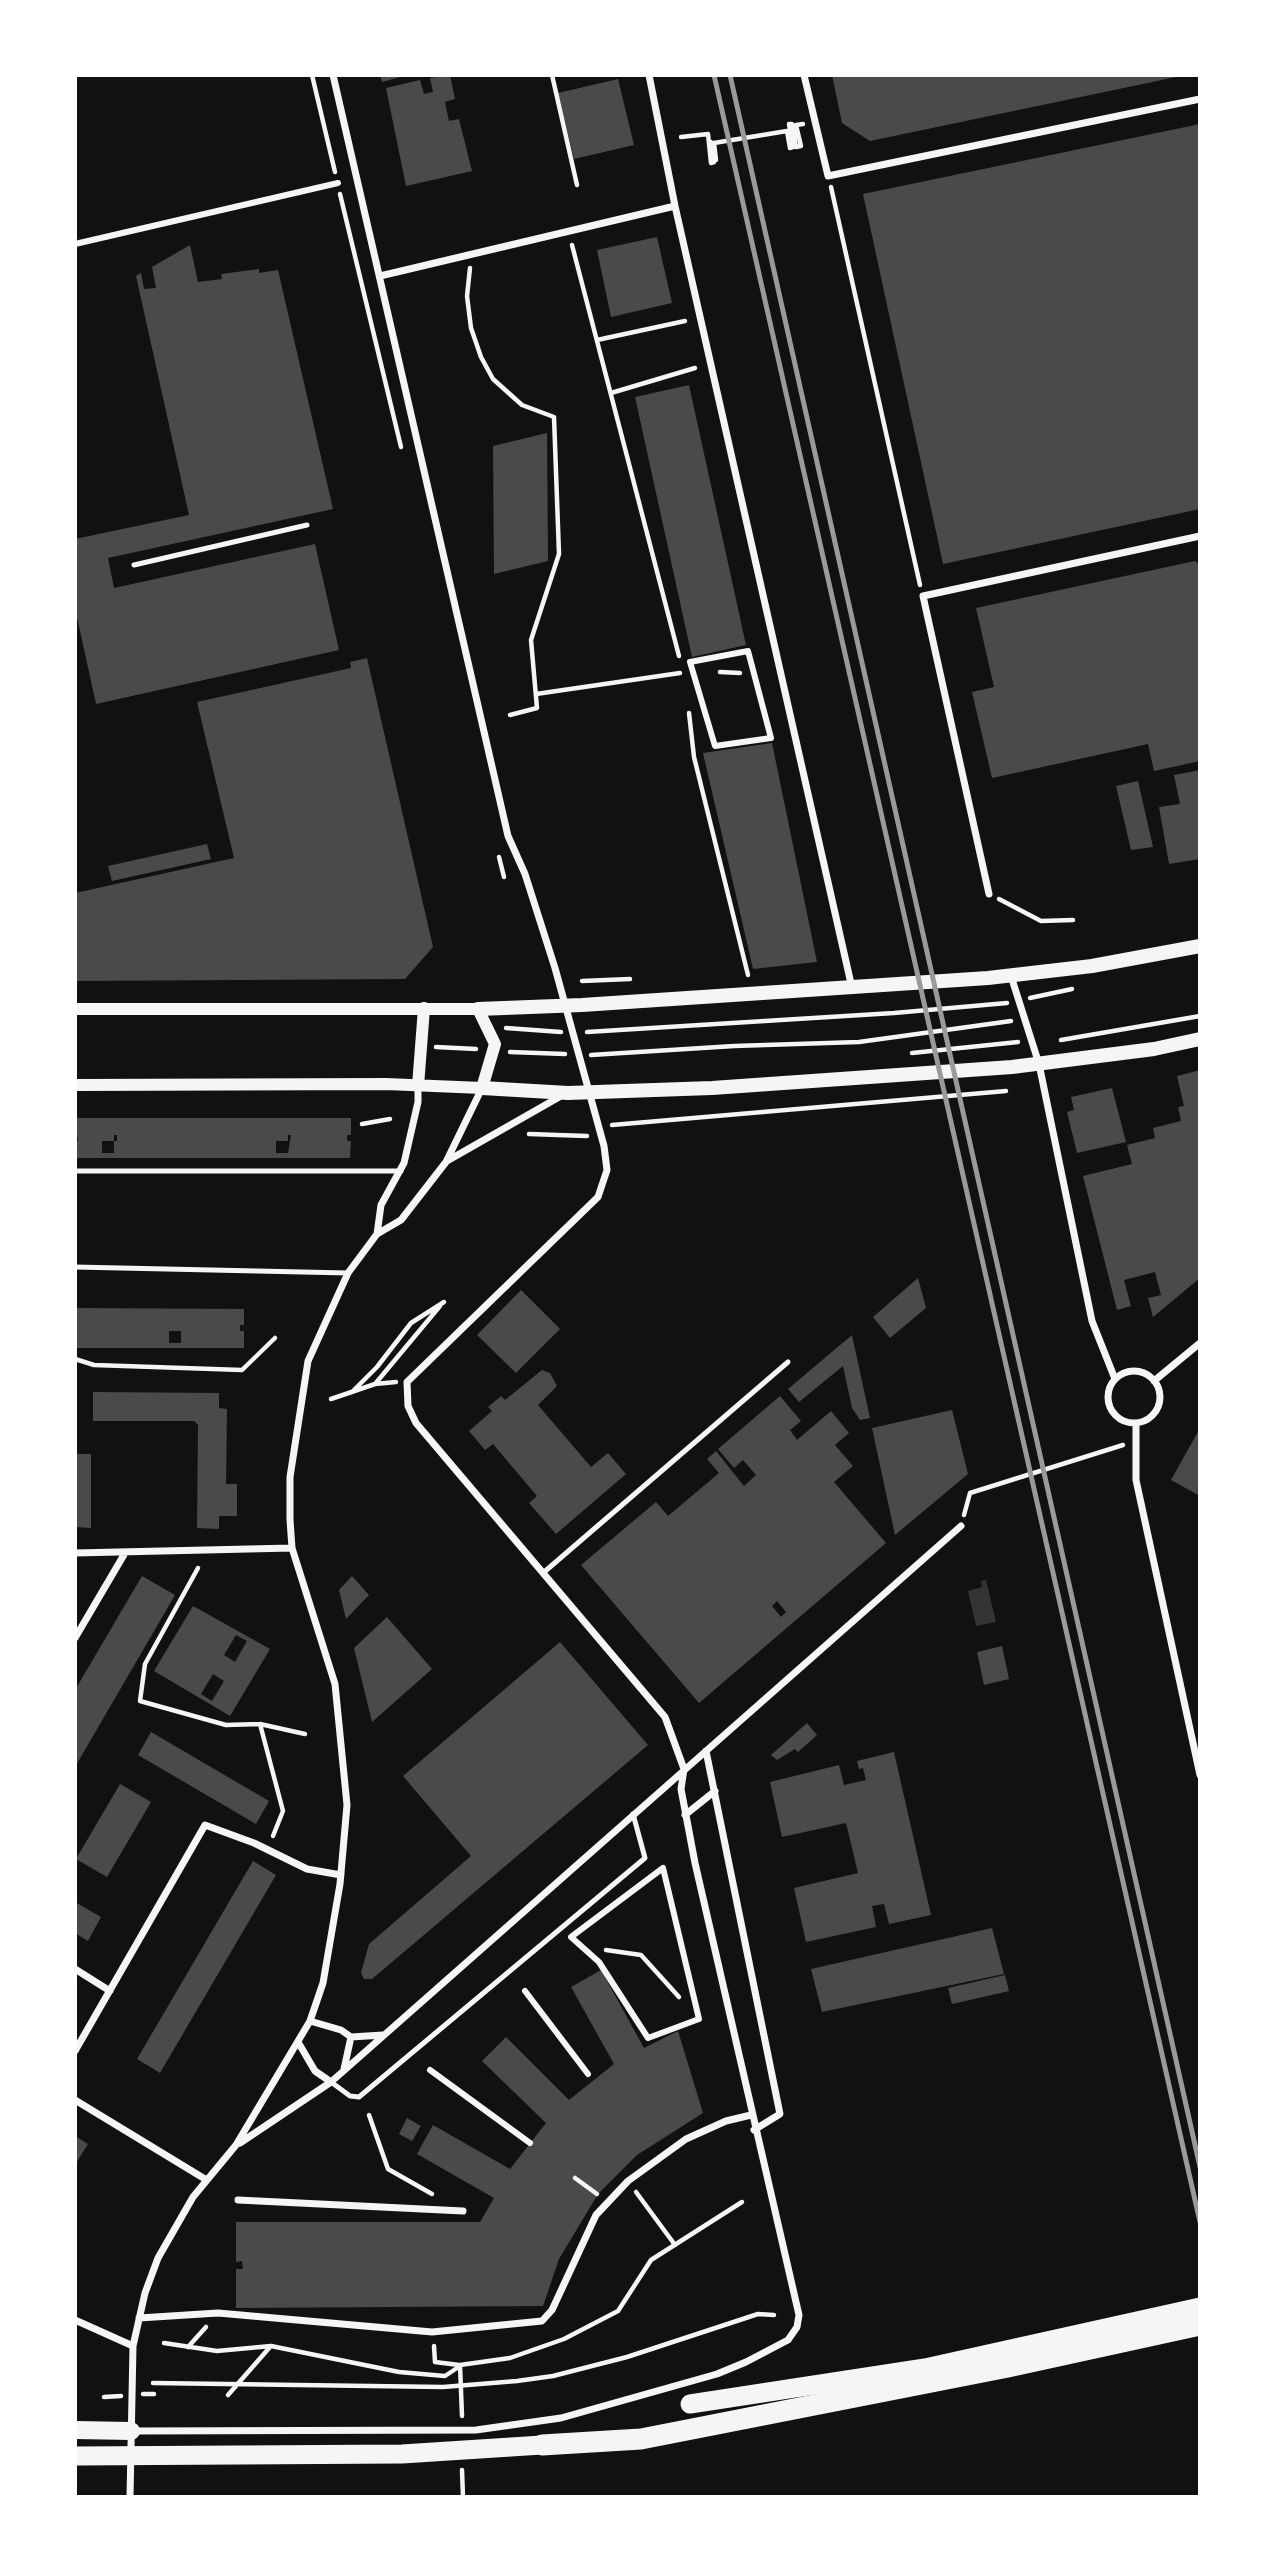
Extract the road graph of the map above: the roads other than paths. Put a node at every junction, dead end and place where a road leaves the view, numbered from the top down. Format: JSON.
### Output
{"nodes":[{"id":1,"x":333,"y":75,"type":"edge"},
{"id":2,"x":649,"y":75,"type":"edge"},
{"id":3,"x":804,"y":75,"type":"edge"},
{"id":4,"x":1200,"y":99,"type":"edge"},
{"id":5,"x":338,"y":183,"type":"dead end"},
{"id":6,"x":674,"y":206,"type":"junction"},
{"id":7,"x":75,"y":244,"type":"edge"},
{"id":8,"x":380,"y":276,"type":"junction"},
{"id":9,"x":307,"y":525,"type":"dead end"},
{"id":10,"x":1200,"y":536,"type":"edge"},
{"id":11,"x":134,"y":565,"type":"dead end"},
{"id":12,"x":754,"y":673,"type":"joint"},
{"id":13,"x":989,"y":894,"type":"road end"},
{"id":14,"x":1200,"y":946,"type":"edge"},
{"id":15,"x":1011,"y":976,"type":"junction"},
{"id":16,"x":852,"y":989,"type":"junction"},
{"id":17,"x":425,"y":1008,"type":"junction"},
{"id":18,"x":75,"y":1009,"type":"edge"},
{"id":19,"x":478,"y":1009,"type":"junction"},
{"id":20,"x":1200,"y":1039,"type":"edge"},
{"id":21,"x":1039,"y":1064,"type":"junction"},
{"id":22,"x":75,"y":1085,"type":"edge"},
{"id":23,"x":418,"y":1086,"type":"junction"},
{"id":24,"x":482,"y":1088,"type":"junction"},
{"id":25,"x":568,"y":1093,"type":"junction"},
{"id":26,"x":446,"y":1162,"type":"junction"},
{"id":27,"x":75,"y":1171,"type":"edge"},
{"id":28,"x":401,"y":1171,"type":"junction"},
{"id":29,"x":377,"y":1234,"type":"junction"},
{"id":30,"x":75,"y":1267,"type":"edge"},
{"id":31,"x":348,"y":1273,"type":"junction"},
{"id":32,"x":1200,"y":1343,"type":"edge"},
{"id":33,"x":788,"y":1362,"type":"dead end"},
{"id":34,"x":1115,"y":1379,"type":"junction"},
{"id":35,"x":1154,"y":1381,"type":"junction"},
{"id":36,"x":1136,"y":1423,"type":"junction"},
{"id":37,"x":961,"y":1526,"type":"road end"},
{"id":38,"x":292,"y":1548,"type":"junction"},
{"id":39,"x":75,"y":1553,"type":"edge"},
{"id":40,"x":125,"y":1553,"type":"junction"},
{"id":41,"x":543,"y":1573,"type":"junction"},
{"id":42,"x":75,"y":1638,"type":"edge"},
{"id":43,"x":706,"y":1751,"type":"junction"},
{"id":44,"x":684,"y":1769,"type":"junction"},
{"id":45,"x":1200,"y":1775,"type":"edge"},
{"id":46,"x":715,"y":1791,"type":"junction"},
{"id":47,"x":633,"y":1814,"type":"junction"},
{"id":48,"x":685,"y":1815,"type":"junction"},
{"id":49,"x":341,"y":1875,"type":"junction"},
{"id":50,"x":75,"y":1969,"type":"edge"},
{"id":51,"x":110,"y":1991,"type":"junction"},
{"id":52,"x":524,"y":1991,"type":"dead end"},
{"id":53,"x":699,"y":2019,"type":"joint"},
{"id":54,"x":310,"y":2021,"type":"junction"},
{"id":55,"x":384,"y":2035,"type":"junction"},
{"id":56,"x":351,"y":2037,"type":"junction"},
{"id":57,"x":298,"y":2042,"type":"junction"},
{"id":58,"x":75,"y":2051,"type":"edge"},
{"id":59,"x":344,"y":2069,"type":"junction"},
{"id":60,"x":430,"y":2070,"type":"dead end"},
{"id":61,"x":588,"y":2074,"type":"dead end"},
{"id":62,"x":331,"y":2082,"type":"junction"},
{"id":63,"x":75,"y":2100,"type":"edge"},
{"id":64,"x":751,"y":2115,"type":"junction"},
{"id":65,"x":754,"y":2130,"type":"junction"},
{"id":66,"x":530,"y":2143,"type":"dead end"},
{"id":67,"x":236,"y":2145,"type":"junction"},
{"id":68,"x":205,"y":2179,"type":"junction"},
{"id":69,"x":238,"y":2200,"type":"dead end"},
{"id":70,"x":463,"y":2211,"type":"road end"},
{"id":71,"x":1200,"y":2298,"type":"edge"},
{"id":72,"x":1200,"y":2307,"type":"edge"},
{"id":73,"x":139,"y":2318,"type":"junction"},
{"id":74,"x":75,"y":2320,"type":"edge"},
{"id":75,"x":1200,"y":2325,"type":"edge"},
{"id":76,"x":1090,"y":2333,"type":"junction"},
{"id":77,"x":1047,"y":2343,"type":"junction"},
{"id":78,"x":133,"y":2346,"type":"junction"},
{"id":79,"x":1008,"y":2367,"type":"junction"},
{"id":80,"x":690,"y":2404,"type":"dead end"},
{"id":81,"x":75,"y":2430,"type":"edge"},
{"id":82,"x":131,"y":2431,"type":"junction"},
{"id":83,"x":541,"y":2445,"type":"joint"},
{"id":84,"x":75,"y":2456,"type":"edge"},
{"id":85,"x":130,"y":2497,"type":"edge"}],
"edges":[{"from":1,"to":8,"type":"street"},
{"from":2,"to":6,"type":"street"},
{"from":3,"to":4,"type":"street"},
{"from":5,"to":7,"type":"street"},
{"from":6,"to":8,"type":"street"},
{"from":6,"to":16,"type":"street"},
{"from":8,"to":41,"type":"street"},
{"from":9,"to":11,"type":"lane"},
{"from":10,"to":13,"type":"street"},
{"from":12,"to":12,"type":"street"},
{"from":14,"to":15,"type":"main road"},
{"from":15,"to":16,"type":"main road"},
{"from":15,"to":21,"type":"street"},
{"from":16,"to":19,"type":"main road"},
{"from":17,"to":18,"type":"street"},
{"from":17,"to":19,"type":"street"},
{"from":17,"to":23,"type":"street"},
{"from":19,"to":24,"type":"street"},
{"from":20,"to":21,"type":"main road"},
{"from":21,"to":25,"type":"main road"},
{"from":21,"to":34,"type":"street"},
{"from":22,"to":23,"type":"street"},
{"from":23,"to":24,"type":"street"},
{"from":23,"to":28,"type":"street"},
{"from":24,"to":25,"type":"main road"},
{"from":24,"to":26,"type":"street"},
{"from":25,"to":26,"type":"street"},
{"from":26,"to":29,"type":"street"},
{"from":27,"to":28,"type":"lane"},
{"from":28,"to":29,"type":"street"},
{"from":29,"to":31,"type":"street"},
{"from":30,"to":31,"type":"lane"},
{"from":31,"to":38,"type":"street"},
{"from":32,"to":35,"type":"street"},
{"from":33,"to":41,"type":"lane"},
{"from":34,"to":35,"type":"street"},
{"from":34,"to":36,"type":"street"},
{"from":35,"to":36,"type":"street"},
{"from":36,"to":45,"type":"street"},
{"from":37,"to":43,"type":"street"},
{"from":38,"to":40,"type":"street"},
{"from":38,"to":49,"type":"street"},
{"from":39,"to":40,"type":"street"},
{"from":40,"to":42,"type":"street"},
{"from":41,"to":44,"type":"street"},
{"from":43,"to":44,"type":"street"},
{"from":43,"to":46,"type":"street"},
{"from":44,"to":47,"type":"street"},
{"from":44,"to":48,"type":"street"},
{"from":46,"to":48,"type":"street"},
{"from":46,"to":65,"type":"street"},
{"from":47,"to":55,"type":"street"},
{"from":47,"to":62,"type":"lane"},
{"from":48,"to":64,"type":"street"},
{"from":49,"to":51,"type":"street"},
{"from":49,"to":54,"type":"street"},
{"from":50,"to":51,"type":"street"},
{"from":51,"to":58,"type":"street"},
{"from":52,"to":61,"type":"street"},
{"from":53,"to":53,"type":"street"},
{"from":54,"to":56,"type":"street"},
{"from":54,"to":57,"type":"street"},
{"from":55,"to":56,"type":"street"},
{"from":55,"to":59,"type":"street"},
{"from":56,"to":59,"type":"street"},
{"from":57,"to":62,"type":"street"},
{"from":57,"to":67,"type":"street"},
{"from":59,"to":62,"type":"street"},
{"from":60,"to":66,"type":"street"},
{"from":62,"to":67,"type":"street"},
{"from":63,"to":68,"type":"street"},
{"from":64,"to":65,"type":"street"},
{"from":64,"to":73,"type":"street"},
{"from":65,"to":82,"type":"street"},
{"from":67,"to":68,"type":"street"},
{"from":68,"to":73,"type":"street"},
{"from":69,"to":70,"type":"street"},
{"from":71,"to":76,"type":"highway"},
{"from":72,"to":76,"type":"highway"},
{"from":73,"to":78,"type":"street"},
{"from":74,"to":78,"type":"street"},
{"from":75,"to":79,"type":"highway"},
{"from":76,"to":77,"type":"highway"},
{"from":77,"to":79,"type":"highway"},
{"from":77,"to":80,"type":"highway"},
{"from":78,"to":82,"type":"street"},
{"from":79,"to":83,"type":"highway"},
{"from":81,"to":82,"type":"main road"},
{"from":82,"to":85,"type":"street"},
{"from":83,"to":84,"type":"highway"}]}
